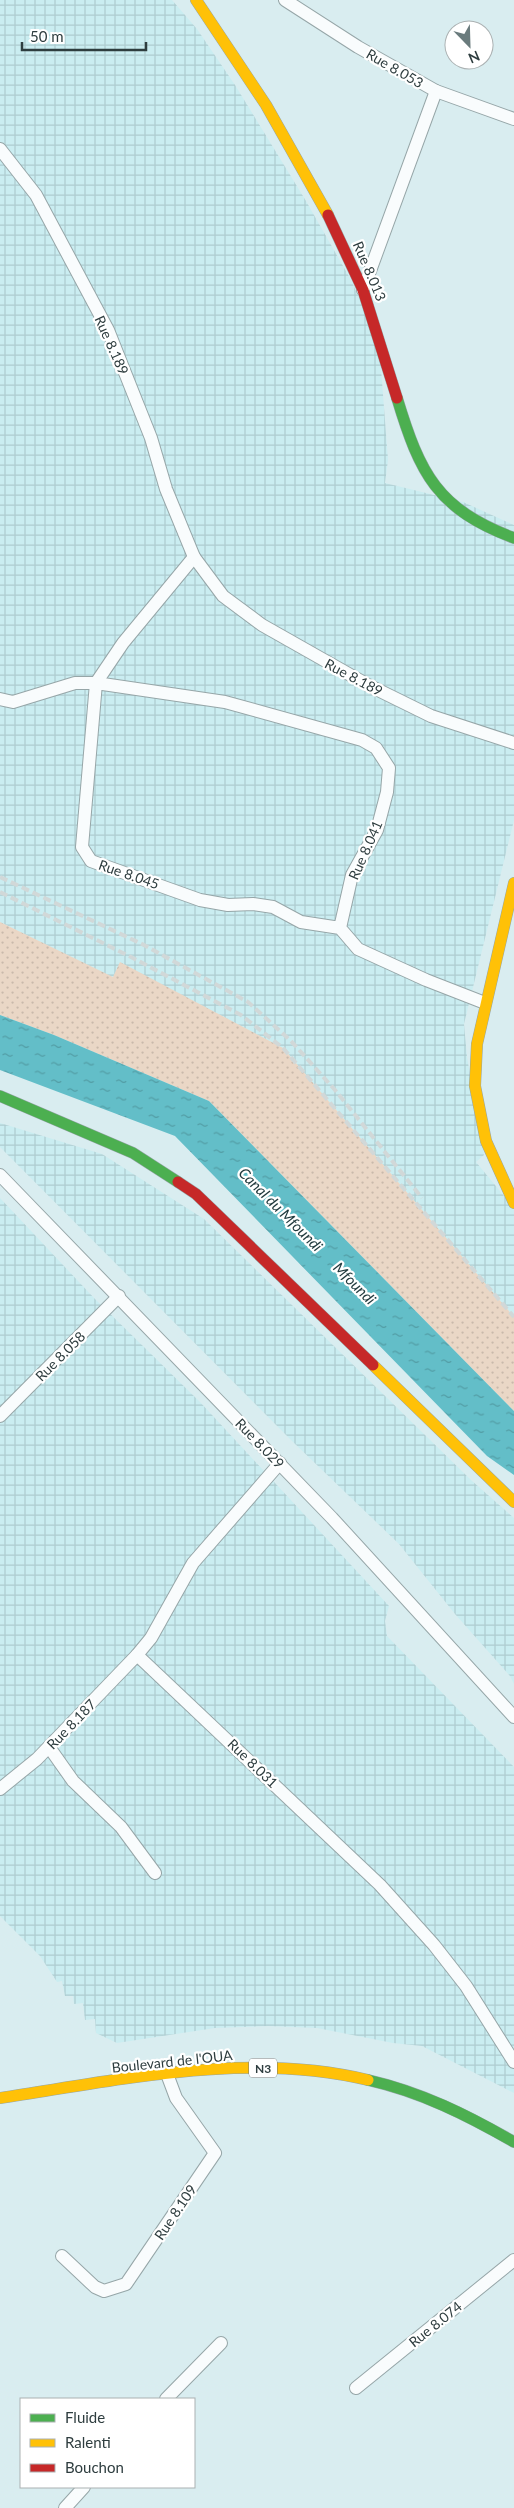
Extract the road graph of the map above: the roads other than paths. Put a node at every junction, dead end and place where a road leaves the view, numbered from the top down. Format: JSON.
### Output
{"nodes":[{"id":1,"x":196,"y":0,"type":"edge"},
{"id":2,"x":285,"y":0,"type":"edge"},
{"id":3,"x":436,"y":91,"type":"junction"},
{"id":4,"x":514,"y":119,"type":"edge"},
{"id":5,"x":0,"y":149,"type":"edge"},
{"id":6,"x":363,"y":290,"type":"junction"},
{"id":7,"x":514,"y":538,"type":"edge"},
{"id":8,"x":194,"y":557,"type":"junction"},
{"id":9,"x":96,"y":683,"type":"junction"},
{"id":10,"x":0,"y":699,"type":"edge"},
{"id":11,"x":514,"y":743,"type":"edge"},
{"id":12,"x":514,"y":883,"type":"edge"},
{"id":13,"x":340,"y":928,"type":"junction"},
{"id":14,"x":485,"y":1003,"type":"junction"},
{"id":15,"x":0,"y":1096,"type":"edge"},
{"id":16,"x":0,"y":1175,"type":"edge"},
{"id":17,"x":514,"y":1203,"type":"edge"},
{"id":18,"x":119,"y":1296,"type":"junction"},
{"id":19,"x":0,"y":1416,"type":"edge"},
{"id":20,"x":280,"y":1463,"type":"junction"},
{"id":21,"x":514,"y":1502,"type":"edge"},
{"id":22,"x":137,"y":1655,"type":"junction"},
{"id":23,"x":514,"y":1717,"type":"edge"},
{"id":24,"x":49,"y":1747,"type":"junction"},
{"id":25,"x":0,"y":1789,"type":"edge"},
{"id":26,"x":155,"y":1872,"type":"dead end"},
{"id":27,"x":198,"y":2058,"type":"dead end"},
{"id":28,"x":169,"y":2061,"type":"dead end"},
{"id":29,"x":514,"y":2062,"type":"edge"},
{"id":30,"x":166,"y":2074,"type":"junction"},
{"id":31,"x":0,"y":2098,"type":"edge"},
{"id":32,"x":514,"y":2142,"type":"edge"},
{"id":33,"x":62,"y":2256,"type":"dead end"},
{"id":34,"x":514,"y":2260,"type":"edge"},
{"id":35,"x":221,"y":2343,"type":"dead end"},
{"id":36,"x":356,"y":2388,"type":"dead end"},
{"id":37,"x":167,"y":2398,"type":"edge"},
{"id":38,"x":83,"y":2488,"type":"edge"},
{"id":39,"x":65,"y":2508,"type":"edge"}],
"edges":[{"from":1,"to":6,"type":"main road","name":"Rue 8.013"},
{"from":2,"to":3,"type":"street","name":"Rue 8.053"},
{"from":3,"to":4,"type":"street","name":"Rue 8.053"},
{"from":3,"to":6,"type":"street"},
{"from":5,"to":8,"type":"street","name":"Rue 8.189"},
{"from":6,"to":7,"type":"main road","name":"Rue 8.013"},
{"from":8,"to":9,"type":"street"},
{"from":8,"to":11,"type":"street","name":"Rue 8.189"},
{"from":9,"to":10,"type":"street"},
{"from":9,"to":13,"type":"street","name":"Rue 8.045"},
{"from":9,"to":13,"type":"street","name":"Rue 8.041"},
{"from":12,"to":14,"type":"main road"},
{"from":13,"to":14,"type":"street"},
{"from":14,"to":17,"type":"main road"},
{"from":15,"to":21,"type":"main road"},
{"from":16,"to":18,"type":"street","name":"Rue 8.029"},
{"from":18,"to":19,"type":"street","name":"Rue 8.058"},
{"from":18,"to":20,"type":"street","name":"Rue 8.029"},
{"from":20,"to":22,"type":"street"},
{"from":20,"to":23,"type":"street","name":"Rue 8.029"},
{"from":22,"to":24,"type":"street","name":"Rue 8.187"},
{"from":22,"to":29,"type":"street","name":"Rue 8.031"},
{"from":24,"to":25,"type":"street","name":"Rue 8.187"},
{"from":24,"to":26,"type":"street"},
{"from":27,"to":28,"type":"main road"},
{"from":30,"to":31,"type":"main road","name":"Boulevard de l'OUA","number":"N3"},
{"from":30,"to":32,"type":"main road","name":"Boulevard de l'OUA","number":"N3"},
{"from":30,"to":33,"type":"street","name":"Rue 8.109"},
{"from":34,"to":36,"type":"street","name":"Rue 8.074"},
{"from":35,"to":37,"type":"street"},
{"from":38,"to":39,"type":"street"}]}
